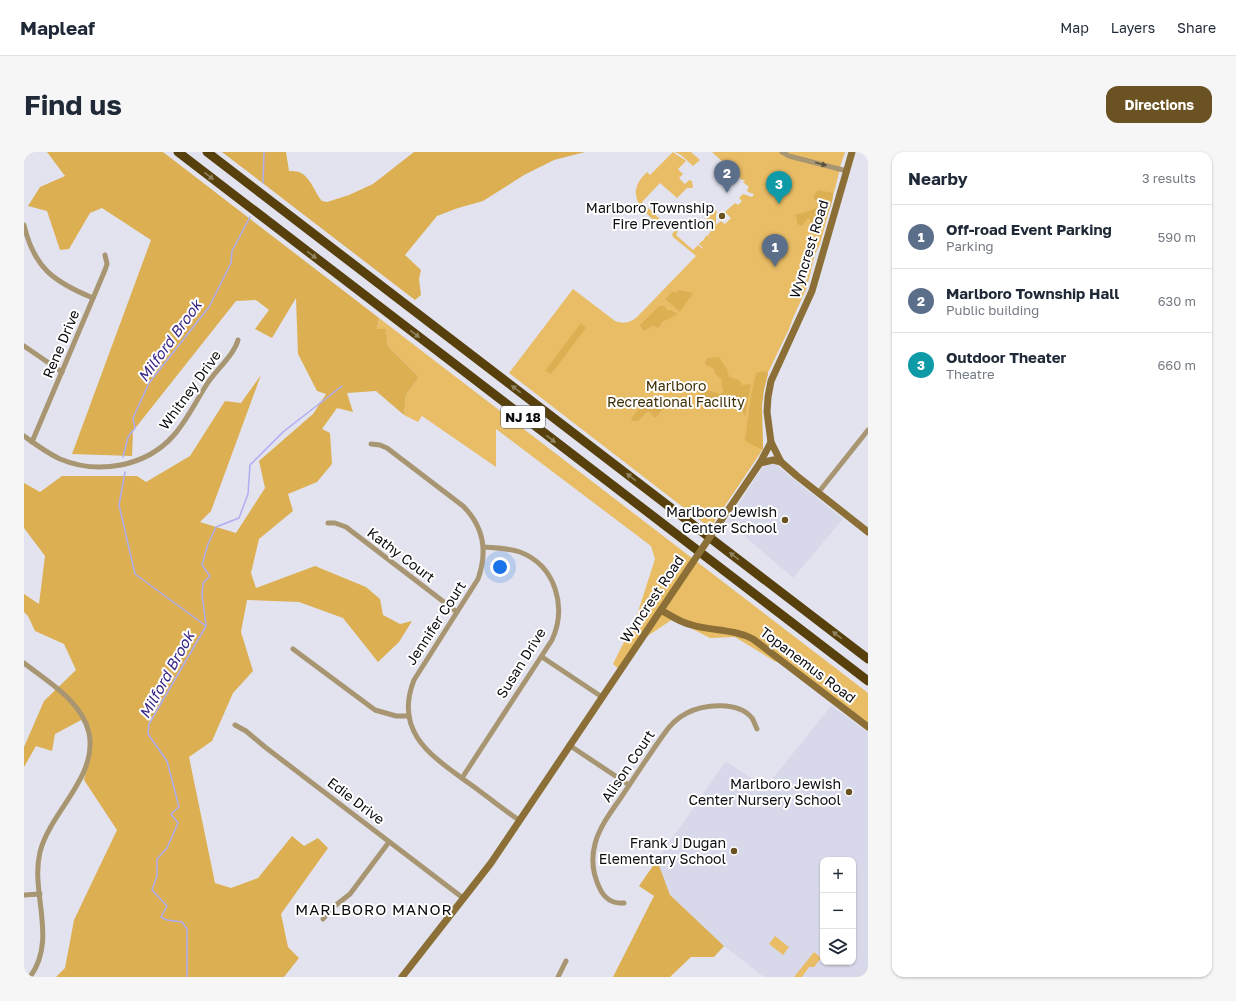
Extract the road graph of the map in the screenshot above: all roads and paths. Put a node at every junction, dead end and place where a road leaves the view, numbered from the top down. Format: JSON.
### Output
{"nodes":[{"id":1,"x":178,"y":152,"type":"edge"},
{"id":2,"x":207,"y":152,"type":"edge"},
{"id":3,"x":782,"y":152,"type":"edge"},
{"id":4,"x":852,"y":152,"type":"edge"},
{"id":5,"x":846,"y":171,"type":"junction"},
{"id":6,"x":24,"y":225,"type":"edge"},
{"id":7,"x":105,"y":255,"type":"dead end"},
{"id":8,"x":93,"y":298,"type":"junction"},
{"id":9,"x":238,"y":340,"type":"dead end"},
{"id":10,"x":24,"y":346,"type":"edge"},
{"id":11,"x":62,"y":372,"type":"junction"},
{"id":12,"x":868,"y":430,"type":"edge"},
{"id":13,"x":24,"y":436,"type":"edge"},
{"id":14,"x":32,"y":442,"type":"junction"},
{"id":15,"x":771,"y":442,"type":"junction"},
{"id":16,"x":371,"y":444,"type":"dead end"},
{"id":17,"x":781,"y":462,"type":"junction"},
{"id":18,"x":760,"y":463,"type":"junction"},
{"id":19,"x":818,"y":493,"type":"junction"},
{"id":20,"x":328,"y":523,"type":"dead end"},
{"id":21,"x":868,"y":532,"type":"edge"},
{"id":22,"x":484,"y":547,"type":"junction"},
{"id":23,"x":661,"y":610,"type":"junction"},
{"id":24,"x":457,"y":612,"type":"junction"},
{"id":25,"x":293,"y":649,"type":"dead end"},
{"id":26,"x":542,"y":657,"type":"junction"},
{"id":27,"x":868,"y":659,"type":"edge"},
{"id":28,"x":25,"y":667,"type":"edge"},
{"id":29,"x":868,"y":681,"type":"edge"},
{"id":30,"x":602,"y":697,"type":"junction"},
{"id":31,"x":409,"y":716,"type":"junction"},
{"id":32,"x":235,"y":725,"type":"dead end"},
{"id":33,"x":868,"y":727,"type":"edge"},
{"id":34,"x":757,"y":729,"type":"dead end"},
{"id":35,"x":569,"y":745,"type":"junction"},
{"id":36,"x":462,"y":778,"type":"junction"},
{"id":37,"x":629,"y":785,"type":"junction"},
{"id":38,"x":519,"y":820,"type":"junction"},
{"id":39,"x":389,"y":842,"type":"junction"},
{"id":40,"x":40,"y":894,"type":"junction"},
{"id":41,"x":24,"y":895,"type":"edge"},
{"id":42,"x":463,"y":898,"type":"junction"},
{"id":43,"x":624,"y":903,"type":"dead end"},
{"id":44,"x":323,"y":919,"type":"dead end"},
{"id":45,"x":566,"y":961,"type":"dead end"},
{"id":46,"x":404,"y":976,"type":"edge"},
{"id":47,"x":30,"y":977,"type":"edge"},
{"id":48,"x":558,"y":977,"type":"edge"}],
"edges":[{"from":1,"to":29,"type":"highway","number":"NJ 18","one_way":true},
{"from":27,"to":2,"type":"highway","number":"NJ 18","one_way":true},
{"from":3,"to":5,"type":"street","one_way":true},
{"from":4,"to":5,"type":"street","name":"Wyncrest Road"},
{"from":5,"to":15,"type":"street","name":"Wyncrest Road"},
{"from":6,"to":8,"type":"street"},
{"from":7,"to":8,"type":"street","name":"Rene Drive"},
{"from":8,"to":11,"type":"street","name":"Rene Drive"},
{"from":9,"to":14,"type":"street","name":"Whitney Drive"},
{"from":10,"to":11,"type":"street"},
{"from":11,"to":14,"type":"street","name":"Rene Drive"},
{"from":12,"to":19,"type":"street"},
{"from":13,"to":14,"type":"street","name":"Whitney Drive"},
{"from":15,"to":17,"type":"street"},
{"from":15,"to":18,"type":"street","name":"Wyncrest Road"},
{"from":16,"to":22,"type":"street","name":"Jennifer Court"},
{"from":17,"to":18,"type":"street"},
{"from":17,"to":19,"type":"street"},
{"from":18,"to":23,"type":"street","name":"Wyncrest Road","bridge":true},
{"from":19,"to":21,"type":"street"},
{"from":20,"to":24,"type":"street","name":"Kathy Court"},
{"from":22,"to":24,"type":"street","name":"Jennifer Court"},
{"from":22,"to":26,"type":"street","name":"Susan Drive"},
{"from":23,"to":30,"type":"street","name":"Wyncrest Road"},
{"from":23,"to":33,"type":"street","name":"Topanemus Road"},
{"from":24,"to":31,"type":"street","name":"Jennifer Court"},
{"from":25,"to":31,"type":"street"},
{"from":26,"to":30,"type":"street"},
{"from":26,"to":36,"type":"street","name":"Susan Drive"},
{"from":28,"to":40,"type":"street"},
{"from":30,"to":35,"type":"street","name":"Wyncrest Road"},
{"from":31,"to":36,"type":"street","name":"Jennifer Court"},
{"from":32,"to":39,"type":"street","name":"Edie Drive"},
{"from":34,"to":37,"type":"street","name":"Alison Court"},
{"from":35,"to":37,"type":"street"},
{"from":35,"to":38,"type":"street","name":"Wyncrest Road"},
{"from":36,"to":38,"type":"street","name":"Jennifer Court"},
{"from":37,"to":43,"type":"street","name":"Alison Court"},
{"from":38,"to":42,"type":"street","name":"Wyncrest Road"},
{"from":39,"to":42,"type":"street","name":"Edie Drive"},
{"from":39,"to":44,"type":"street"},
{"from":40,"to":41,"type":"street"},
{"from":40,"to":47,"type":"street"},
{"from":42,"to":46,"type":"street","name":"Wyncrest Road"},
{"from":45,"to":48,"type":"street"}]}
